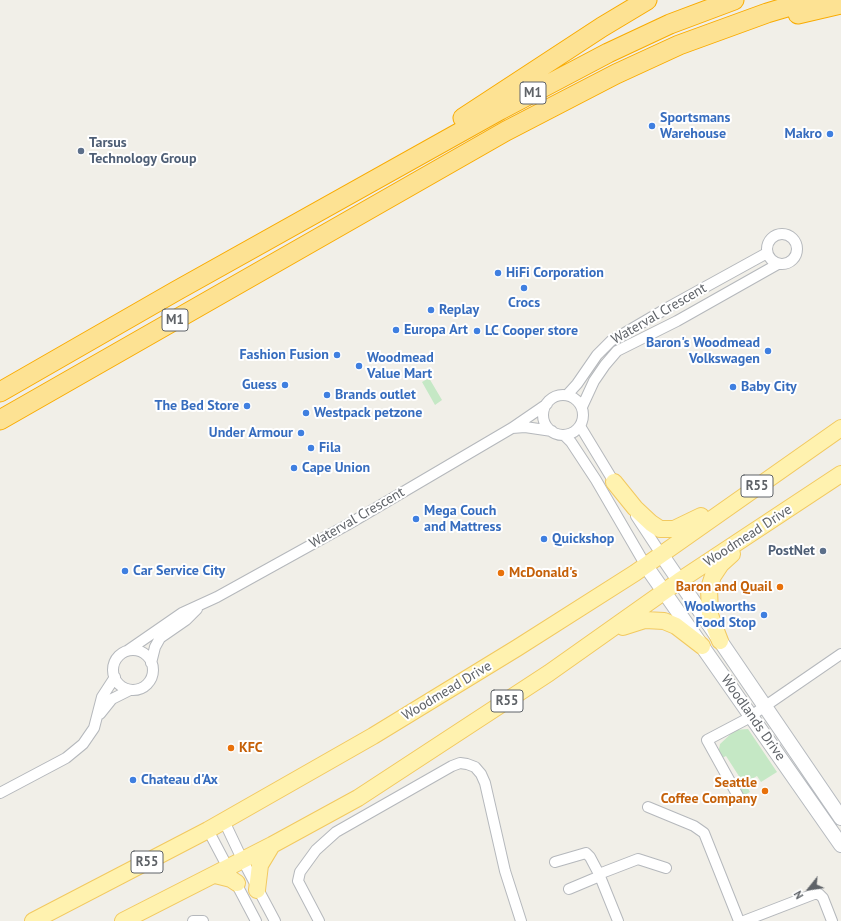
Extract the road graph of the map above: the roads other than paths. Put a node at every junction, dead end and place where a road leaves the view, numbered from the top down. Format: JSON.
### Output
{"nodes":[{"id":1,"x":647,"y":0,"type":"edge"},
{"id":2,"x":734,"y":0,"type":"edge"},
{"id":3,"x":811,"y":0,"type":"edge"},
{"id":4,"x":841,"y":4,"type":"edge"},
{"id":5,"x":679,"y":45,"type":"junction"},
{"id":6,"x":339,"y":201,"type":"junction"},
{"id":7,"x":767,"y":253,"type":"junction"},
{"id":8,"x":778,"y":264,"type":"junction"},
{"id":9,"x":0,"y":392,"type":"edge"},
{"id":10,"x":567,"y":395,"type":"junction"},
{"id":11,"x":547,"y":404,"type":"junction"},
{"id":12,"x":582,"y":407,"type":"junction"},
{"id":13,"x":0,"y":420,"type":"edge"},
{"id":14,"x":580,"y":426,"type":"junction"},
{"id":15,"x":512,"y":428,"type":"junction"},
{"id":16,"x":841,"y":428,"type":"edge"},
{"id":17,"x":552,"y":431,"type":"junction"},
{"id":18,"x":564,"y":435,"type":"junction"},
{"id":19,"x":841,"y":474,"type":"edge"},
{"id":20,"x":614,"y":482,"type":"junction"},
{"id":21,"x":750,"y":492,"type":"junction"},
{"id":22,"x":782,"y":514,"type":"junction"},
{"id":23,"x":661,"y":554,"type":"junction"},
{"id":24,"x":646,"y":566,"type":"junction"},
{"id":25,"x":679,"y":581,"type":"junction"},
{"id":26,"x":664,"y":592,"type":"junction"},
{"id":27,"x":200,"y":606,"type":"junction"},
{"id":28,"x":605,"y":632,"type":"junction"},
{"id":29,"x":720,"y":641,"type":"junction"},
{"id":30,"x":702,"y":646,"type":"junction"},
{"id":31,"x":127,"y":651,"type":"junction"},
{"id":32,"x":841,"y":654,"type":"edge"},
{"id":33,"x":152,"y":663,"type":"junction"},
{"id":34,"x":115,"y":677,"type":"junction"},
{"id":35,"x":130,"y":690,"type":"junction"},
{"id":36,"x":764,"y":707,"type":"junction"},
{"id":37,"x":752,"y":715,"type":"junction"},
{"id":38,"x":97,"y":719,"type":"junction"},
{"id":39,"x":0,"y":794,"type":"edge"},
{"id":40,"x":738,"y":796,"type":"dead end"},
{"id":41,"x":648,"y":806,"type":"dead end"},
{"id":42,"x":841,"y":818,"type":"edge"},
{"id":43,"x":224,"y":821,"type":"junction"},
{"id":44,"x":208,"y":830,"type":"junction"},
{"id":45,"x":272,"y":845,"type":"junction"},
{"id":46,"x":841,"y":845,"type":"edge"},
{"id":47,"x":555,"y":862,"type":"dead end"},
{"id":48,"x":228,"y":867,"type":"junction"},
{"id":49,"x":666,"y":868,"type":"dead end"},
{"id":50,"x":599,"y":875,"type":"junction"},
{"id":51,"x":237,"y":883,"type":"joint"},
{"id":52,"x":257,"y":890,"type":"junction"},
{"id":53,"x":569,"y":890,"type":"dead end"},
{"id":54,"x":272,"y":920,"type":"edge"},
{"id":55,"x":33,"y":921,"type":"edge"},
{"id":56,"x":122,"y":921,"type":"edge"},
{"id":57,"x":193,"y":921,"type":"edge"},
{"id":58,"x":204,"y":921,"type":"edge"},
{"id":59,"x":256,"y":921,"type":"edge"},
{"id":60,"x":319,"y":921,"type":"edge"},
{"id":61,"x":521,"y":921,"type":"edge"},
{"id":62,"x":618,"y":921,"type":"edge"},
{"id":63,"x":739,"y":921,"type":"edge"},
{"id":64,"x":744,"y":921,"type":"edge"},
{"id":65,"x":832,"y":921,"type":"edge"}],
"edges":[{"from":1,"to":6,"type":"highway"},
{"from":2,"to":6,"type":"highway","number":"M1"},
{"from":3,"to":5,"type":"highway","number":"M1"},
{"from":4,"to":5,"type":"highway"},
{"from":5,"to":13,"type":"highway","number":"M1"},
{"from":6,"to":9,"type":"highway","number":"M1"},
{"from":7,"to":8,"type":"street"},
{"from":7,"to":8,"type":"street"},
{"from":7,"to":10,"type":"street","name":"Waterval Crescent"},
{"from":8,"to":12,"type":"street","name":"Waterval Crescent"},
{"from":10,"to":11,"type":"street"},
{"from":10,"to":12,"type":"street"},
{"from":11,"to":15,"type":"street","name":"Waterval Crescent"},
{"from":11,"to":17,"type":"street"},
{"from":12,"to":14,"type":"street"},
{"from":14,"to":18,"type":"street"},
{"from":14,"to":20,"type":"street"},
{"from":15,"to":17,"type":"street"},
{"from":15,"to":27,"type":"street","name":"Waterval Crescent"},
{"from":16,"to":21,"type":"main road","name":"Woodmead Drive","number":"R55"},
{"from":17,"to":18,"type":"street"},
{"from":18,"to":24,"type":"street"},
{"from":19,"to":22,"type":"main road","name":"Woodmead Drive","number":"R55"},
{"from":20,"to":21,"type":"main road"},
{"from":20,"to":23,"type":"street"},
{"from":21,"to":23,"type":"main road","name":"Woodmead Drive","number":"R55"},
{"from":22,"to":25,"type":"main road","name":"Woodmead Drive","number":"R55"},
{"from":22,"to":29,"type":"main road"},
{"from":23,"to":24,"type":"main road","name":"Woodmead Drive","number":"R55"},
{"from":23,"to":25,"type":"main road","name":"Woodlands Drive"},
{"from":24,"to":26,"type":"main road","name":"Woodlands Drive"},
{"from":24,"to":43,"type":"main road","name":"Woodmead Drive","number":"R55"},
{"from":25,"to":26,"type":"main road","name":"Woodmead Drive","number":"R55"},
{"from":25,"to":29,"type":"main road","name":"Woodlands Drive"},
{"from":26,"to":28,"type":"main road","name":"Woodmead Drive","number":"R55"},
{"from":26,"to":30,"type":"main road","name":"Woodlands Drive"},
{"from":27,"to":31,"type":"street","name":"Waterval Crescent"},
{"from":27,"to":33,"type":"street","name":"Waterval Crescent"},
{"from":28,"to":30,"type":"main road"},
{"from":28,"to":45,"type":"main road","name":"Woodmead Drive","number":"R55"},
{"from":29,"to":36,"type":"main road","name":"Woodlands Drive"},
{"from":30,"to":37,"type":"main road","name":"Woodlands Drive"},
{"from":31,"to":33,"type":"street"},
{"from":31,"to":34,"type":"street"},
{"from":32,"to":36,"type":"street"},
{"from":33,"to":35,"type":"street"},
{"from":34,"to":35,"type":"street"},
{"from":34,"to":38,"type":"street"},
{"from":35,"to":38,"type":"street"},
{"from":36,"to":37,"type":"street"},
{"from":36,"to":42,"type":"main road","name":"Woodlands Drive"},
{"from":37,"to":40,"type":"street"},
{"from":37,"to":46,"type":"main road","name":"Woodlands Drive"},
{"from":38,"to":39,"type":"street"},
{"from":41,"to":63,"type":"street"},
{"from":43,"to":44,"type":"main road","name":"Woodmead Drive","number":"R55"},
{"from":43,"to":48,"type":"street"},
{"from":44,"to":48,"type":"street"},
{"from":44,"to":55,"type":"main road","name":"Woodmead Drive","number":"R55"},
{"from":45,"to":48,"type":"main road","name":"Woodmead Drive","number":"R55"},
{"from":45,"to":52,"type":"main road"},
{"from":47,"to":50,"type":"street"},
{"from":48,"to":51,"type":"main road"},
{"from":48,"to":52,"type":"street"},
{"from":48,"to":56,"type":"main road","name":"Woodmead Drive","number":"R55"},
{"from":49,"to":50,"type":"street"},
{"from":50,"to":53,"type":"street"},
{"from":50,"to":62,"type":"street"},
{"from":51,"to":59,"type":"street"},
{"from":52,"to":54,"type":"street"},
{"from":57,"to":58,"type":"street"},
{"from":60,"to":61,"type":"street"},
{"from":64,"to":65,"type":"street"}]}
